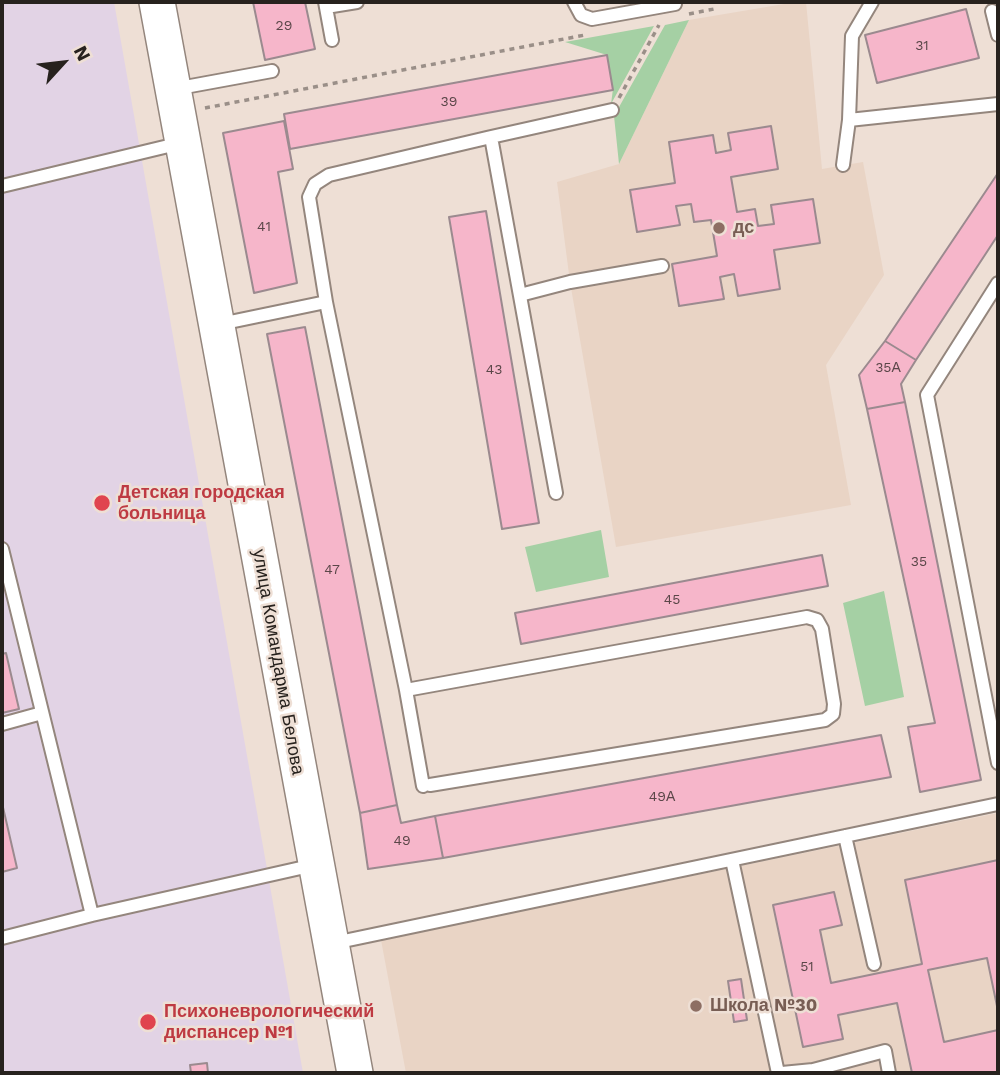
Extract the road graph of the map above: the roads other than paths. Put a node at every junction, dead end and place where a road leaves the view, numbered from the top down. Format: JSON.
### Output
{"nodes":[{"id":1,"x":157,"y":2,"type":"edge"},
{"id":2,"x":357,"y":2,"type":"edge"},
{"id":3,"x":574,"y":2,"type":"edge"},
{"id":4,"x":873,"y":2,"type":"edge"},
{"id":5,"x":326,"y":4,"type":"edge"},
{"id":6,"x":675,"y":4,"type":"dead end"},
{"id":7,"x":994,"y":7,"type":"edge"},
{"id":8,"x":998,"y":35,"type":"edge"},
{"id":9,"x":332,"y":40,"type":"dead end"},
{"id":10,"x":272,"y":71,"type":"dead end"},
{"id":11,"x":998,"y":104,"type":"edge"},
{"id":12,"x":612,"y":110,"type":"road end"},
{"id":13,"x":179,"y":115,"type":"junction"},
{"id":14,"x":849,"y":120,"type":"junction"},
{"id":15,"x":491,"y":137,"type":"junction"},
{"id":16,"x":843,"y":165,"type":"dead end"},
{"id":17,"x":2,"y":186,"type":"edge"},
{"id":18,"x":662,"y":266,"type":"dead end"},
{"id":19,"x":998,"y":283,"type":"edge"},
{"id":20,"x":520,"y":295,"type":"junction"},
{"id":21,"x":326,"y":302,"type":"junction"},
{"id":22,"x":217,"y":325,"type":"junction"},
{"id":23,"x":556,"y":493,"type":"dead end"},
{"id":24,"x":2,"y":549,"type":"edge"},
{"id":25,"x":406,"y":690,"type":"junction"},
{"id":26,"x":992,"y":700,"type":"edge"},
{"id":27,"x":42,"y":713,"type":"junction"},
{"id":28,"x":2,"y":724,"type":"edge"},
{"id":29,"x":998,"y":763,"type":"edge"},
{"id":30,"x":998,"y":804,"type":"edge"},
{"id":31,"x":845,"y":836,"type":"junction"},
{"id":32,"x":732,"y":860,"type":"junction"},
{"id":33,"x":314,"y":865,"type":"junction"},
{"id":34,"x":92,"y":915,"type":"junction"},
{"id":35,"x":2,"y":938,"type":"edge"},
{"id":36,"x":330,"y":944,"type":"junction"},
{"id":37,"x":874,"y":964,"type":"dead end"},
{"id":38,"x":355,"y":1073,"type":"edge"},
{"id":39,"x":780,"y":1073,"type":"edge"},
{"id":40,"x":890,"y":1073,"type":"edge"}],
"edges":[{"from":1,"to":13,"type":"main road","name":"улица Командарма Белова"},
{"from":2,"to":5,"type":"lane"},
{"from":3,"to":6,"type":"lane"},
{"from":4,"to":14,"type":"lane"},
{"from":5,"to":9,"type":"lane"},
{"from":7,"to":8,"type":"lane"},
{"from":10,"to":13,"type":"lane"},
{"from":11,"to":14,"type":"lane"},
{"from":12,"to":15,"type":"lane"},
{"from":13,"to":17,"type":"lane"},
{"from":13,"to":22,"type":"main road","name":"улица Командарма Белова"},
{"from":14,"to":16,"type":"lane"},
{"from":15,"to":20,"type":"lane"},
{"from":15,"to":21,"type":"lane"},
{"from":18,"to":20,"type":"lane"},
{"from":19,"to":26,"type":"lane"},
{"from":20,"to":23,"type":"lane"},
{"from":21,"to":22,"type":"lane"},
{"from":21,"to":25,"type":"lane"},
{"from":22,"to":33,"type":"main road","name":"улица Командарма Белова"},
{"from":24,"to":27,"type":"lane"},
{"from":25,"to":25,"type":"lane"},
{"from":26,"to":29,"type":"lane"},
{"from":27,"to":28,"type":"lane"},
{"from":27,"to":34,"type":"lane"},
{"from":30,"to":31,"type":"lane"},
{"from":31,"to":32,"type":"lane"},
{"from":31,"to":37,"type":"lane"},
{"from":32,"to":36,"type":"lane"},
{"from":32,"to":39,"type":"lane"},
{"from":33,"to":34,"type":"lane"},
{"from":33,"to":36,"type":"main road","name":"улица Командарма Белова"},
{"from":34,"to":35,"type":"lane"},
{"from":36,"to":38,"type":"main road","name":"улица Командарма Белова"},
{"from":39,"to":40,"type":"lane"}]}
